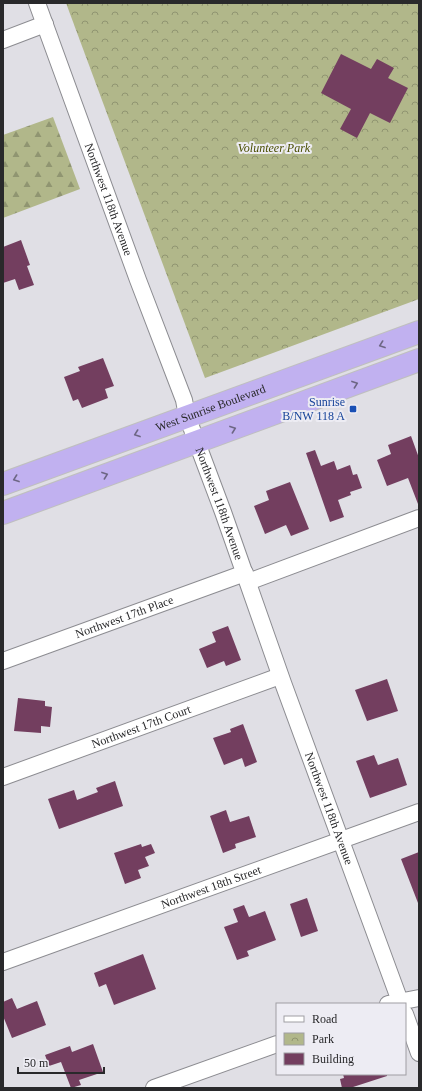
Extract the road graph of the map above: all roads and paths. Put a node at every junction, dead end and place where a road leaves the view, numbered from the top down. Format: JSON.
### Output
{"nodes":[{"id":1,"x":37,"y":3,"type":"edge"},
{"id":2,"x":45,"y":24,"type":"junction"},
{"id":3,"x":3,"y":40,"type":"edge"},
{"id":4,"x":419,"y":332,"type":"edge"},
{"id":5,"x":419,"y":360,"type":"edge"},
{"id":6,"x":187,"y":416,"type":"junction"},
{"id":7,"x":197,"y":442,"type":"junction"},
{"id":8,"x":3,"y":484,"type":"edge"},
{"id":9,"x":3,"y":513,"type":"edge"},
{"id":10,"x":419,"y":518,"type":"edge"},
{"id":11,"x":246,"y":577,"type":"junction"},
{"id":12,"x":3,"y":661,"type":"edge"},
{"id":13,"x":280,"y":676,"type":"junction"},
{"id":14,"x":3,"y":777,"type":"edge"},
{"id":15,"x":419,"y":812,"type":"edge"},
{"id":16,"x":341,"y":840,"type":"junction"},
{"id":17,"x":3,"y":962,"type":"edge"},
{"id":18,"x":419,"y":998,"type":"edge"},
{"id":19,"x":398,"y":1003,"type":"edge"},
{"id":20,"x":406,"y":1003,"type":"edge"},
{"id":21,"x":406,"y":1022,"type":"edge"},
{"id":22,"x":276,"y":1044,"type":"edge"},
{"id":23,"x":419,"y":1052,"type":"edge"},
{"id":24,"x":154,"y":1088,"type":"edge"}],
"edges":[{"from":1,"to":2,"type":"street","name":"Northwest 118th Avenue"},
{"from":2,"to":3,"type":"street"},
{"from":2,"to":6,"type":"street","name":"Northwest 118th Avenue"},
{"from":4,"to":6,"type":"highway","name":"West Sunrise Boulevard","one_way":true},
{"from":7,"to":5,"type":"highway","one_way":true},
{"from":6,"to":7,"type":"street","name":"Northwest 118th Avenue"},
{"from":6,"to":8,"type":"highway","name":"West Sunrise Boulevard","one_way":true},
{"from":9,"to":7,"type":"highway","one_way":true},
{"from":7,"to":11,"type":"street","name":"Northwest 118th Avenue"},
{"from":10,"to":11,"type":"street","name":"Northwest 17th Place"},
{"from":11,"to":12,"type":"street","name":"Northwest 17th Place"},
{"from":11,"to":13,"type":"street","name":"Northwest 118th Avenue"},
{"from":13,"to":14,"type":"street","name":"Northwest 17th Court"},
{"from":13,"to":16,"type":"street","name":"Northwest 118th Avenue"},
{"from":15,"to":16,"type":"street","name":"Northwest 18th Street"},
{"from":16,"to":17,"type":"street","name":"Northwest 18th Street"},
{"from":16,"to":19,"type":"street","name":"Northwest 118th Avenue"},
{"from":18,"to":20,"type":"street"},
{"from":21,"to":23,"type":"street","name":"Northwest 118th Avenue"},
{"from":22,"to":24,"type":"street"}]}
